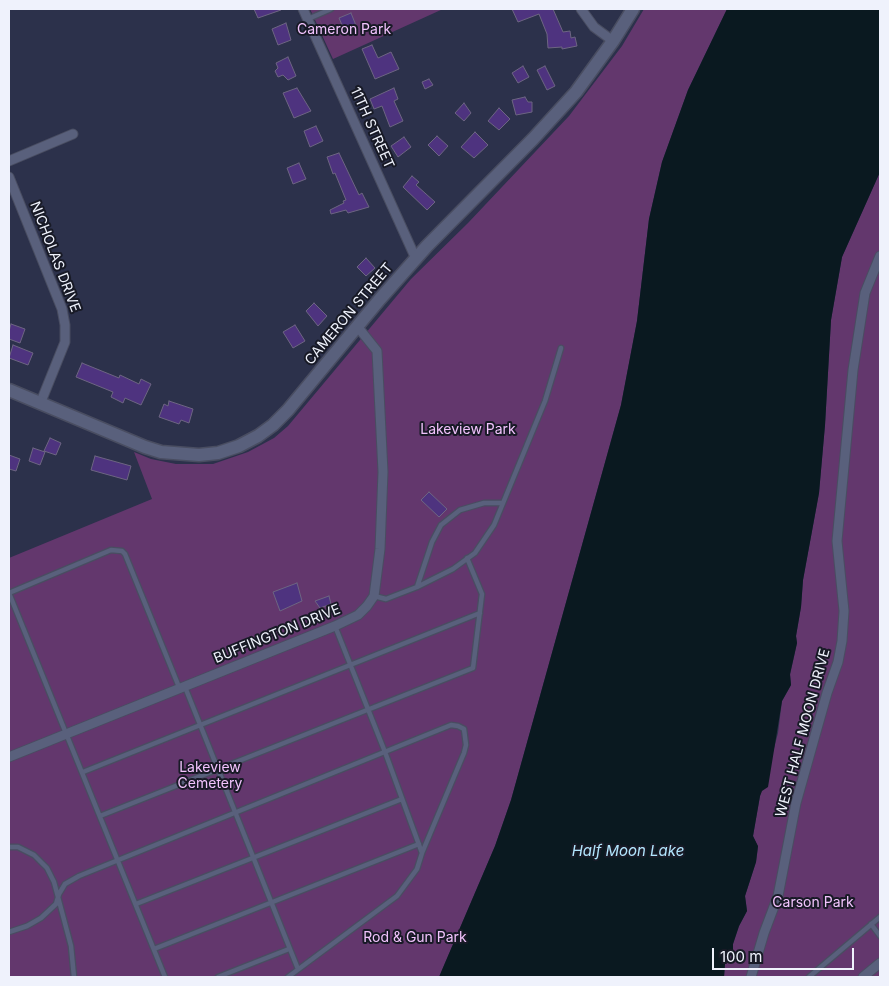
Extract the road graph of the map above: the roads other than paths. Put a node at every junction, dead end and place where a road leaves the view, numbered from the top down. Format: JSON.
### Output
{"nodes":[{"id":1,"x":303,"y":9,"type":"edge"},
{"id":2,"x":331,"y":9,"type":"edge"},
{"id":3,"x":581,"y":9,"type":"edge"},
{"id":4,"x":633,"y":9,"type":"edge"},
{"id":5,"x":308,"y":18,"type":"junction"},
{"id":6,"x":613,"y":41,"type":"junction"},
{"id":7,"x":73,"y":134,"type":"dead end"},
{"id":8,"x":9,"y":161,"type":"edge"},
{"id":9,"x":9,"y":177,"type":"edge"},
{"id":10,"x":880,"y":258,"type":"edge"},
{"id":11,"x":416,"y":259,"type":"junction"},
{"id":12,"x":357,"y":326,"type":"junction"},
{"id":13,"x":561,"y":348,"type":"dead end"},
{"id":14,"x":9,"y":390,"type":"edge"},
{"id":15,"x":40,"y":404,"type":"junction"},
{"id":16,"x":503,"y":503,"type":"junction"},
{"id":17,"x":467,"y":558,"type":"junction"},
{"id":18,"x":417,"y":587,"type":"junction"},
{"id":19,"x":9,"y":593,"type":"edge"},
{"id":20,"x":374,"y":596,"type":"junction"},
{"id":21,"x":480,"y":613,"type":"junction"},
{"id":22,"x":335,"y":626,"type":"junction"},
{"id":23,"x":350,"y":665,"type":"junction"},
{"id":24,"x":181,"y":686,"type":"junction"},
{"id":25,"x":368,"y":709,"type":"junction"},
{"id":26,"x":200,"y":726,"type":"junction"},
{"id":27,"x":67,"y":733,"type":"junction"},
{"id":28,"x":385,"y":752,"type":"junction"},
{"id":29,"x":9,"y":757,"type":"edge"},
{"id":30,"x":217,"y":769,"type":"junction"},
{"id":31,"x":83,"y":772,"type":"junction"},
{"id":32,"x":402,"y":799,"type":"junction"},
{"id":33,"x":234,"y":812,"type":"junction"},
{"id":34,"x":100,"y":816,"type":"junction"},
{"id":35,"x":419,"y":844,"type":"junction"},
{"id":36,"x":9,"y":847,"type":"edge"},
{"id":37,"x":422,"y":853,"type":"junction"},
{"id":38,"x":252,"y":858,"type":"junction"},
{"id":39,"x":118,"y":859,"type":"junction"},
{"id":40,"x":59,"y":894,"type":"junction"},
{"id":41,"x":270,"y":903,"type":"junction"},
{"id":42,"x":136,"y":904,"type":"junction"},
{"id":43,"x":880,"y":917,"type":"edge"},
{"id":44,"x":871,"y":924,"type":"junction"},
{"id":45,"x":9,"y":932,"type":"edge"},
{"id":46,"x":880,"y":936,"type":"edge"},
{"id":47,"x":289,"y":949,"type":"junction"},
{"id":48,"x":154,"y":950,"type":"junction"},
{"id":49,"x":880,"y":963,"type":"edge"},
{"id":50,"x":298,"y":969,"type":"junction"},
{"id":51,"x":74,"y":977,"type":"edge"},
{"id":52,"x":165,"y":977,"type":"edge"},
{"id":53,"x":218,"y":977,"type":"edge"},
{"id":54,"x":288,"y":977,"type":"edge"},
{"id":55,"x":751,"y":977,"type":"edge"},
{"id":56,"x":809,"y":977,"type":"edge"},
{"id":57,"x":863,"y":977,"type":"edge"}],
"edges":[{"from":1,"to":5,"type":"street","name":"11TH STREET"},
{"from":2,"to":5,"type":"lane"},
{"from":3,"to":6,"type":"street"},
{"from":4,"to":6,"type":"main road","name":"CAMERON STREET"},
{"from":5,"to":11,"type":"street","name":"11TH STREET"},
{"from":6,"to":11,"type":"main road","name":"CAMERON STREET"},
{"from":7,"to":8,"type":"street"},
{"from":9,"to":15,"type":"street","name":"NICHOLAS DRIVE"},
{"from":10,"to":55,"type":"street","name":"WEST HALF MOON DRIVE"},
{"from":11,"to":12,"type":"main road","name":"CAMERON STREET"},
{"from":12,"to":15,"type":"main road","name":"CAMERON STREET"},
{"from":12,"to":20,"type":"street"},
{"from":13,"to":16,"type":"lane"},
{"from":14,"to":15,"type":"main road","name":"CAMERON STREET"},
{"from":16,"to":17,"type":"lane"},
{"from":16,"to":18,"type":"lane"},
{"from":17,"to":18,"type":"lane"},
{"from":17,"to":21,"type":"lane"},
{"from":18,"to":20,"type":"lane"},
{"from":19,"to":24,"type":"lane"},
{"from":19,"to":27,"type":"lane"},
{"from":20,"to":22,"type":"street","name":"BUFFINGTON DRIVE"},
{"from":21,"to":23,"type":"lane"},
{"from":21,"to":25,"type":"lane"},
{"from":22,"to":23,"type":"lane"},
{"from":22,"to":24,"type":"street","name":"BUFFINGTON DRIVE"},
{"from":23,"to":25,"type":"lane"},
{"from":23,"to":26,"type":"lane"},
{"from":24,"to":26,"type":"lane"},
{"from":24,"to":27,"type":"street","name":"BUFFINGTON DRIVE"},
{"from":25,"to":28,"type":"lane"},
{"from":25,"to":30,"type":"lane"},
{"from":26,"to":30,"type":"lane"},
{"from":26,"to":31,"type":"lane"},
{"from":27,"to":29,"type":"street","name":"BUFFINGTON DRIVE"},
{"from":27,"to":31,"type":"lane"},
{"from":28,"to":32,"type":"lane"},
{"from":28,"to":33,"type":"lane"},
{"from":28,"to":37,"type":"lane"},
{"from":30,"to":33,"type":"lane"},
{"from":30,"to":34,"type":"lane"},
{"from":31,"to":34,"type":"lane"},
{"from":32,"to":35,"type":"lane"},
{"from":32,"to":38,"type":"lane"},
{"from":33,"to":38,"type":"lane"},
{"from":33,"to":39,"type":"lane"},
{"from":34,"to":39,"type":"lane"},
{"from":35,"to":37,"type":"lane"},
{"from":35,"to":41,"type":"lane"},
{"from":36,"to":40,"type":"lane"},
{"from":37,"to":50,"type":"lane"},
{"from":38,"to":41,"type":"lane"},
{"from":38,"to":42,"type":"lane"},
{"from":39,"to":40,"type":"lane"},
{"from":39,"to":42,"type":"lane"},
{"from":40,"to":45,"type":"lane"},
{"from":40,"to":51,"type":"lane"},
{"from":41,"to":47,"type":"lane"},
{"from":41,"to":48,"type":"lane"},
{"from":42,"to":48,"type":"lane"},
{"from":43,"to":44,"type":"lane"},
{"from":44,"to":46,"type":"lane"},
{"from":44,"to":56,"type":"lane"},
{"from":47,"to":50,"type":"lane"},
{"from":47,"to":53,"type":"lane"},
{"from":48,"to":52,"type":"lane"},
{"from":49,"to":57,"type":"street"},
{"from":50,"to":54,"type":"lane"}]}
